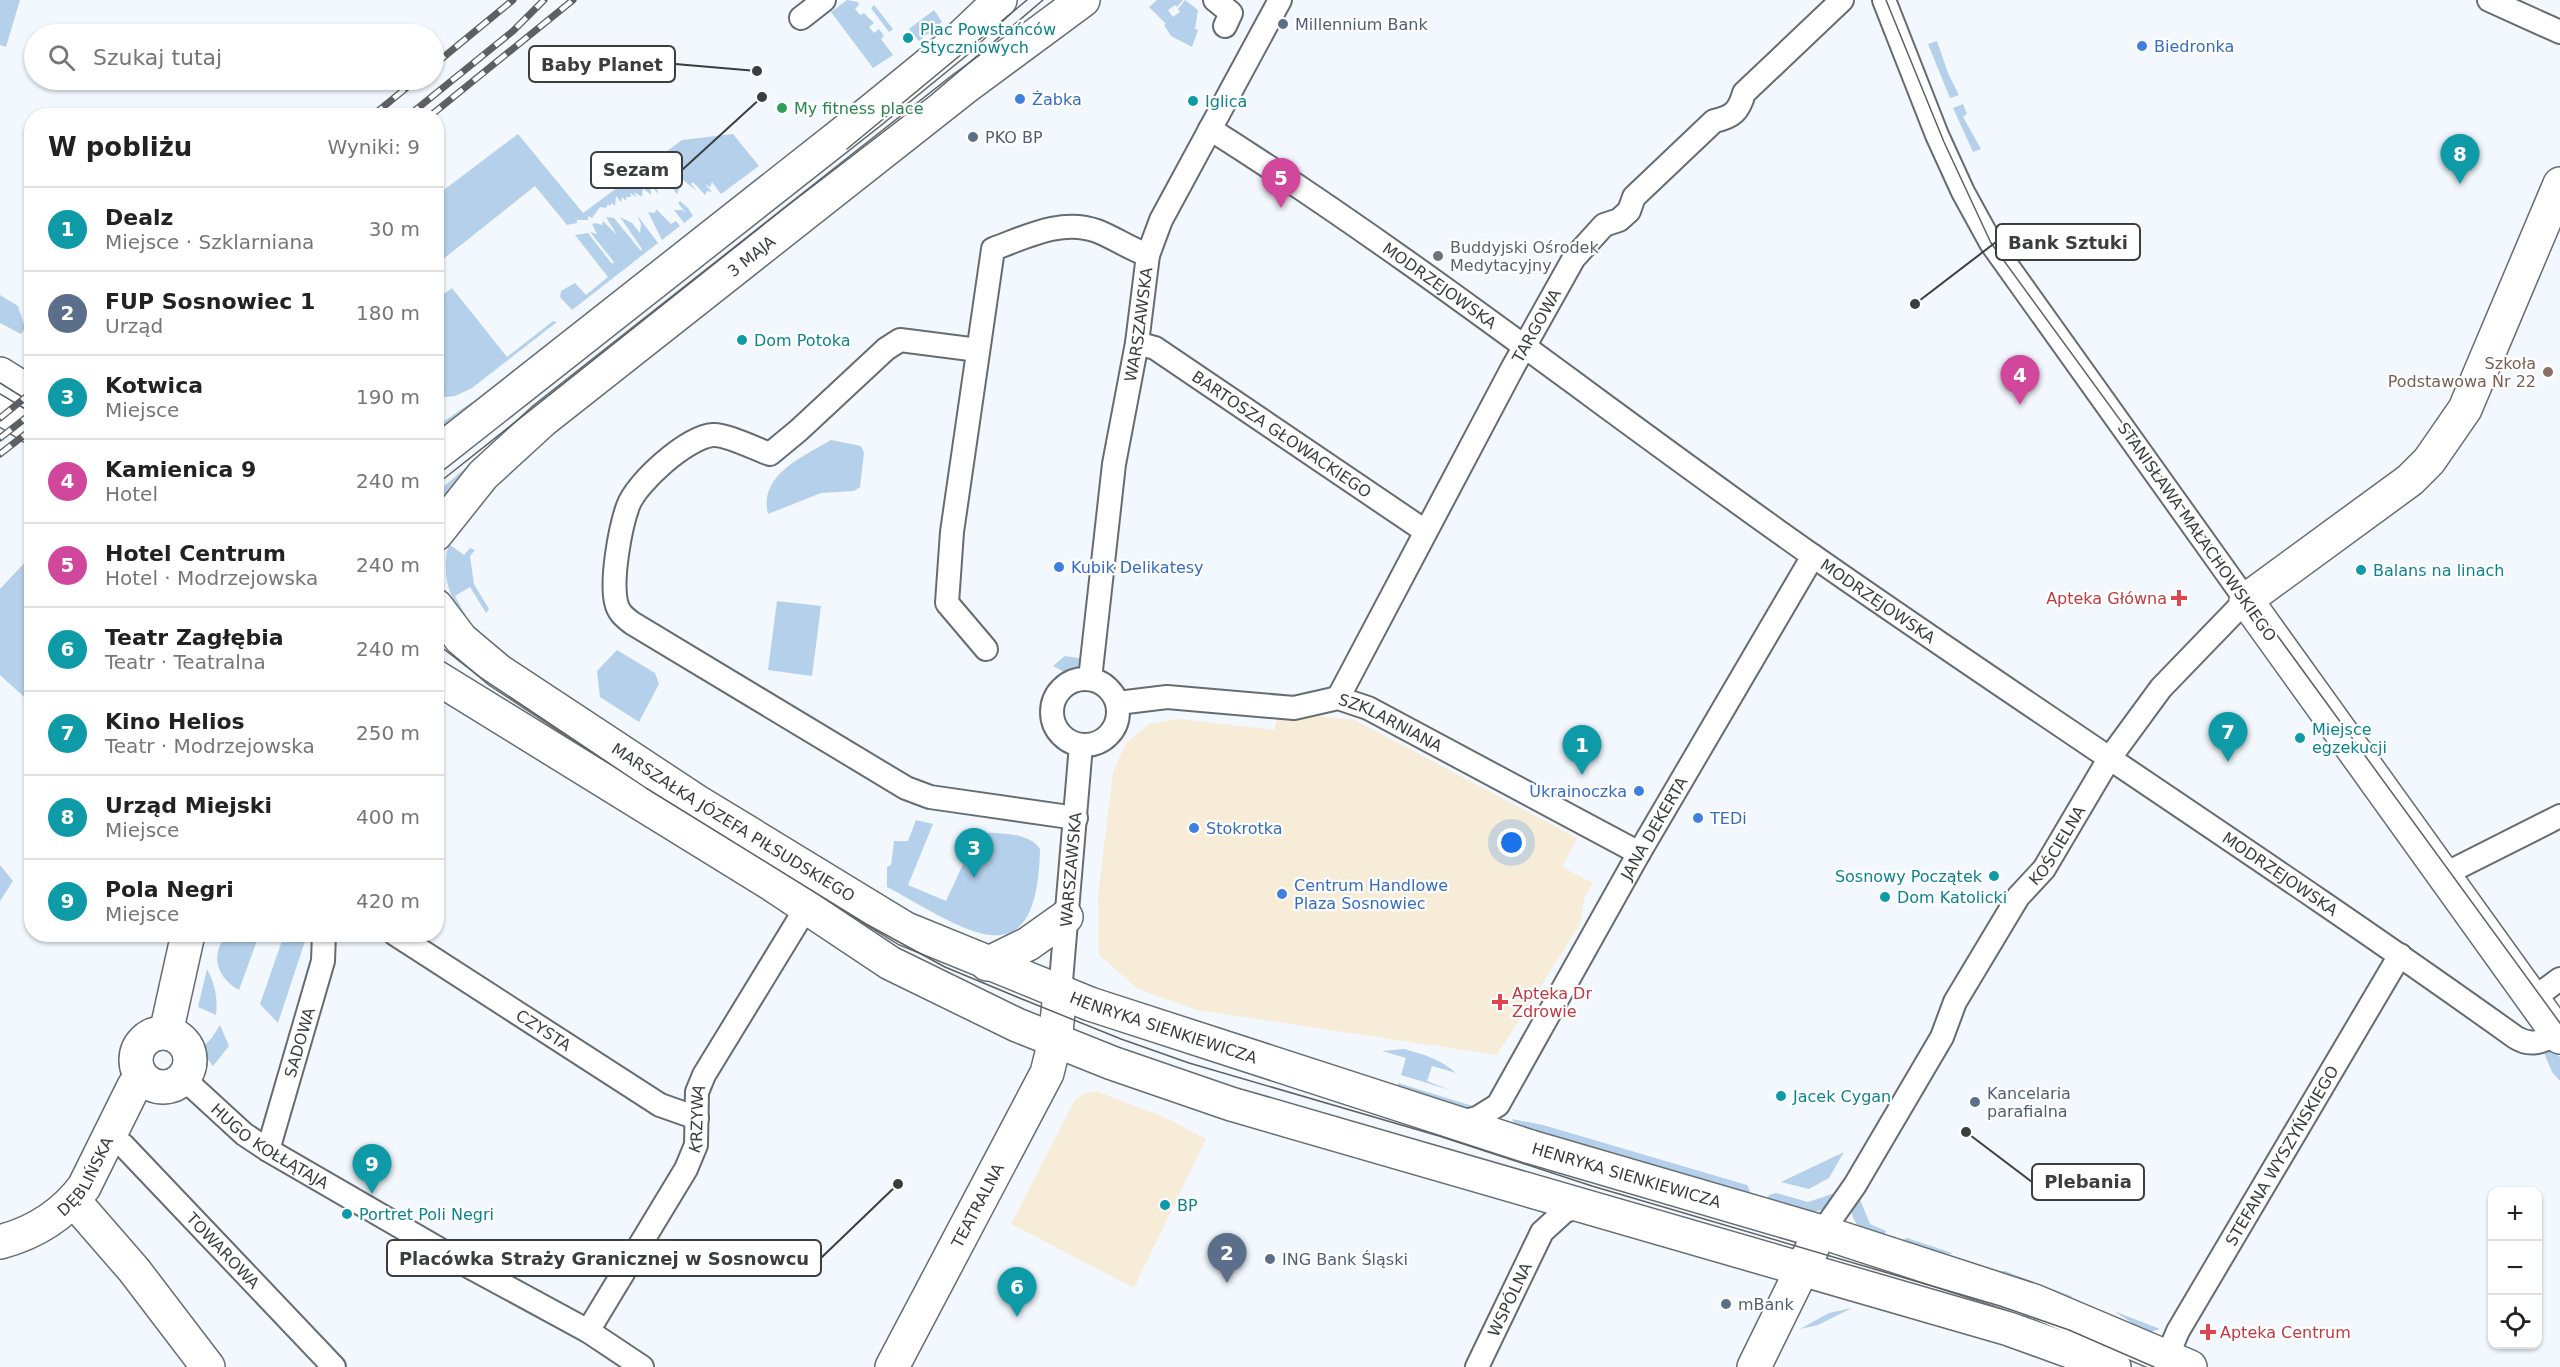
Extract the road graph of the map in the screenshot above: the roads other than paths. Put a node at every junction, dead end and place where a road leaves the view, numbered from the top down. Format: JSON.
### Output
{"nodes":[{"id":1,"x":824,"y":0,"type":"edge"},
{"id":2,"x":1000,"y":0,"type":"edge"},
{"id":3,"x":1083,"y":0,"type":"edge"},
{"id":4,"x":1280,"y":0,"type":"edge"},
{"id":5,"x":1842,"y":0,"type":"edge"},
{"id":6,"x":1884,"y":0,"type":"edge"},
{"id":7,"x":2489,"y":0,"type":"edge"},
{"id":8,"x":801,"y":18,"type":"dead end"},
{"id":9,"x":2560,"y":32,"type":"edge"},
{"id":10,"x":1210,"y":129,"type":"junction"},
{"id":11,"x":2560,"y":184,"type":"edge"},
{"id":12,"x":2551,"y":233,"type":"edge"},
{"id":13,"x":1148,"y":255,"type":"junction"},
{"id":14,"x":1137,"y":343,"type":"junction"},
{"id":15,"x":1524,"y":347,"type":"junction"},
{"id":16,"x":978,"y":350,"type":"junction"},
{"id":17,"x":0,"y":366,"type":"edge"},
{"id":18,"x":0,"y":374,"type":"edge"},
{"id":19,"x":24,"y":380,"type":"edge"},
{"id":20,"x":24,"y":389,"type":"edge"},
{"id":21,"x":0,"y":408,"type":"edge"},
{"id":22,"x":0,"y":415,"type":"edge"},
{"id":23,"x":24,"y":422,"type":"edge"},
{"id":24,"x":24,"y":429,"type":"edge"},
{"id":25,"x":444,"y":448,"type":"edge"},
{"id":26,"x":444,"y":526,"type":"edge"},
{"id":27,"x":1425,"y":531,"type":"junction"},
{"id":28,"x":1814,"y":556,"type":"junction"},
{"id":29,"x":2246,"y":600,"type":"junction"},
{"id":30,"x":444,"y":612,"type":"edge"},
{"id":31,"x":986,"y":649,"type":"dead end"},
{"id":32,"x":1090,"y":679,"type":"junction"},
{"id":33,"x":444,"y":682,"type":"edge"},
{"id":34,"x":1338,"y":698,"type":"junction"},
{"id":35,"x":1118,"y":703,"type":"junction"},
{"id":36,"x":1081,"y":745,"type":"junction"},
{"id":37,"x":2109,"y":759,"type":"junction"},
{"id":38,"x":2560,"y":816,"type":"edge"},
{"id":39,"x":1076,"y":818,"type":"junction"},
{"id":40,"x":1639,"y":853,"type":"junction"},
{"id":41,"x":2443,"y":875,"type":"junction"},
{"id":42,"x":806,"y":908,"type":"junction"},
{"id":43,"x":1066,"y":917,"type":"junction"},
{"id":44,"x":186,"y":942,"type":"edge"},
{"id":45,"x":324,"y":942,"type":"edge"},
{"id":46,"x":407,"y":942,"type":"edge"},
{"id":47,"x":2400,"y":955,"type":"junction"},
{"id":48,"x":987,"y":964,"type":"junction"},
{"id":49,"x":2560,"y":979,"type":"edge"},
{"id":50,"x":1060,"y":993,"type":"junction"},
{"id":51,"x":2534,"y":998,"type":"junction"},
{"id":52,"x":166,"y":1033,"type":"junction"},
{"id":53,"x":2559,"y":1035,"type":"edge"},
{"id":54,"x":1055,"y":1041,"type":"junction"},
{"id":55,"x":1112,"y":1063,"type":"junction"},
{"id":56,"x":1047,"y":1073,"type":"junction"},
{"id":57,"x":142,"y":1078,"type":"junction"},
{"id":58,"x":183,"y":1078,"type":"junction"},
{"id":59,"x":1498,"y":1105,"type":"junction"},
{"id":60,"x":697,"y":1118,"type":"junction"},
{"id":61,"x":1458,"y":1124,"type":"junction"},
{"id":62,"x":108,"y":1138,"type":"junction"},
{"id":63,"x":1515,"y":1142,"type":"junction"},
{"id":64,"x":268,"y":1150,"type":"junction"},
{"id":65,"x":1529,"y":1190,"type":"junction"},
{"id":66,"x":74,"y":1201,"type":"junction"},
{"id":67,"x":1581,"y":1206,"type":"junction"},
{"id":68,"x":1542,"y":1232,"type":"junction"},
{"id":69,"x":1822,"y":1232,"type":"junction"},
{"id":70,"x":0,"y":1242,"type":"edge"},
{"id":71,"x":1802,"y":1269,"type":"junction"},
{"id":72,"x":588,"y":1331,"type":"junction"},
{"id":73,"x":2178,"y":1362,"type":"edge"},
{"id":74,"x":208,"y":1367,"type":"edge"},
{"id":75,"x":334,"y":1367,"type":"edge"},
{"id":76,"x":642,"y":1367,"type":"edge"},
{"id":77,"x":892,"y":1367,"type":"edge"},
{"id":78,"x":1477,"y":1367,"type":"edge"},
{"id":79,"x":1754,"y":1367,"type":"edge"},
{"id":80,"x":2114,"y":1367,"type":"edge"}],
"edges":[{"from":1,"to":8,"type":"street"},
{"from":2,"to":25,"type":"main road"},
{"from":3,"to":26,"type":"main road","name":"3 MAJA"},
{"from":4,"to":10,"type":"street","name":"WARSZAWSKA"},
{"from":5,"to":15,"type":"street","name":"TARGOWA"},
{"from":6,"to":29,"type":"street","name":"STANISŁAWA MAŁACHOWSKIEGO"},
{"from":7,"to":9,"type":"street"},
{"from":10,"to":13,"type":"street","name":"WARSZAWSKA"},
{"from":10,"to":15,"type":"street","name":"MODRZEJOWSKA"},
{"from":11,"to":12,"type":"main road"},
{"from":12,"to":29,"type":"main road"},
{"from":13,"to":14,"type":"street","name":"WARSZAWSKA"},
{"from":13,"to":16,"type":"street"},
{"from":14,"to":27,"type":"street","name":"BARTOSZA GŁOWACKIEGO"},
{"from":14,"to":32,"type":"street","name":"WARSZAWSKA"},
{"from":15,"to":27,"type":"street","name":"TARGOWA"},
{"from":15,"to":28,"type":"street","name":"MODRZEJOWSKA"},
{"from":16,"to":31,"type":"street"},
{"from":16,"to":39,"type":"street"},
{"from":17,"to":19,"type":"main road"},
{"from":18,"to":20,"type":"main road"},
{"from":21,"to":23,"type":"main road"},
{"from":22,"to":24,"type":"main road"},
{"from":27,"to":34,"type":"street","name":"TARGOWA"},
{"from":28,"to":37,"type":"street","name":"MODRZEJOWSKA"},
{"from":28,"to":40,"type":"street","name":"JANA DEKERTA"},
{"from":29,"to":37,"type":"street","name":"KOŚCIELNA"},
{"from":29,"to":41,"type":"main road","name":"STANISŁAWA MAŁACHOWSKIEGO"},
{"from":30,"to":48,"type":"main road","name":"MARSZAŁKA JÓZEFA PIŁSUDSKIEGO"},
{"from":32,"to":35,"type":"street"},
{"from":32,"to":36,"type":"street"},
{"from":33,"to":42,"type":"main road","name":"MARSZAŁKA JÓZEFA PIŁSUDSKIEGO"},
{"from":34,"to":35,"type":"street","name":"SZKLARNIANA"},
{"from":34,"to":40,"type":"street","name":"SZKLARNIANA"},
{"from":35,"to":36,"type":"street"},
{"from":36,"to":39,"type":"street","name":"WARSZAWSKA"},
{"from":37,"to":47,"type":"street","name":"MODRZEJOWSKA"},
{"from":37,"to":69,"type":"street","name":"KOŚCIELNA"},
{"from":38,"to":41,"type":"street"},
{"from":39,"to":43,"type":"street","name":"WARSZAWSKA"},
{"from":40,"to":59,"type":"street","name":"JANA DEKERTA"},
{"from":41,"to":51,"type":"main road","name":"STANISŁAWA MAŁACHOWSKIEGO"},
{"from":42,"to":54,"type":"main road","name":"MARSZAŁKA JÓZEFA PIŁSUDSKIEGO"},
{"from":42,"to":60,"type":"street","name":"KRZYWA"},
{"from":43,"to":48,"type":"main road"},
{"from":43,"to":50,"type":"street","name":"WARSZAWSKA"},
{"from":44,"to":52,"type":"main road"},
{"from":45,"to":64,"type":"street","name":"SADOWA"},
{"from":46,"to":60,"type":"street","name":"CZYSTA"},
{"from":47,"to":53,"type":"street","name":"MODRZEJOWSKA"},
{"from":47,"to":73,"type":"street","name":"STEFANA WYSZYŃSKIEGO"},
{"from":48,"to":50,"type":"main road","name":"MARSZAŁKA JÓZEFA PIŁSUDSKIEGO"},
{"from":49,"to":51,"type":"street"},
{"from":50,"to":54,"type":"main road","name":"TEATRALNA"},
{"from":50,"to":61,"type":"main road","name":"HENRYKA SIENKIEWICZA"},
{"from":51,"to":53,"type":"main road","name":"STANISŁAWA MAŁACHOWSKIEGO"},
{"from":52,"to":57,"type":"main road"},
{"from":52,"to":58,"type":"main road"},
{"from":54,"to":55,"type":"main road"},
{"from":54,"to":56,"type":"main road","name":"TEATRALNA"},
{"from":55,"to":56,"type":"main road"},
{"from":55,"to":65,"type":"main road"},
{"from":56,"to":77,"type":"main road","name":"TEATRALNA"},
{"from":57,"to":58,"type":"main road"},
{"from":57,"to":62,"type":"main road","name":"DĘBLIŃSKA"},
{"from":58,"to":64,"type":"street","name":"HUGO KOŁŁĄTAJA"},
{"from":59,"to":61,"type":"street"},
{"from":59,"to":63,"type":"street"},
{"from":60,"to":72,"type":"street","name":"KRZYWA"},
{"from":61,"to":63,"type":"main road","name":"HENRYKA SIENKIEWICZA"},
{"from":62,"to":66,"type":"main road","name":"DĘBLIŃSKA"},
{"from":62,"to":75,"type":"street","name":"TOWAROWA"},
{"from":63,"to":69,"type":"main road","name":"HENRYKA SIENKIEWICZA"},
{"from":64,"to":72,"type":"street","name":"HUGO KOŁŁĄTAJA"},
{"from":65,"to":67,"type":"main road"},
{"from":65,"to":68,"type":"street"},
{"from":66,"to":70,"type":"main road","name":"DĘBLIŃSKA"},
{"from":66,"to":74,"type":"main road"},
{"from":67,"to":68,"type":"street","name":"WSPÓLNA"},
{"from":67,"to":71,"type":"main road"},
{"from":68,"to":78,"type":"street","name":"WSPÓLNA"},
{"from":69,"to":71,"type":"main road"},
{"from":69,"to":73,"type":"main road","name":"HENRYKA SIENKIEWICZA"},
{"from":71,"to":79,"type":"main road"},
{"from":71,"to":80,"type":"main road"},
{"from":72,"to":76,"type":"street","name":"HUGO KOŁŁĄTAJA"}]}
